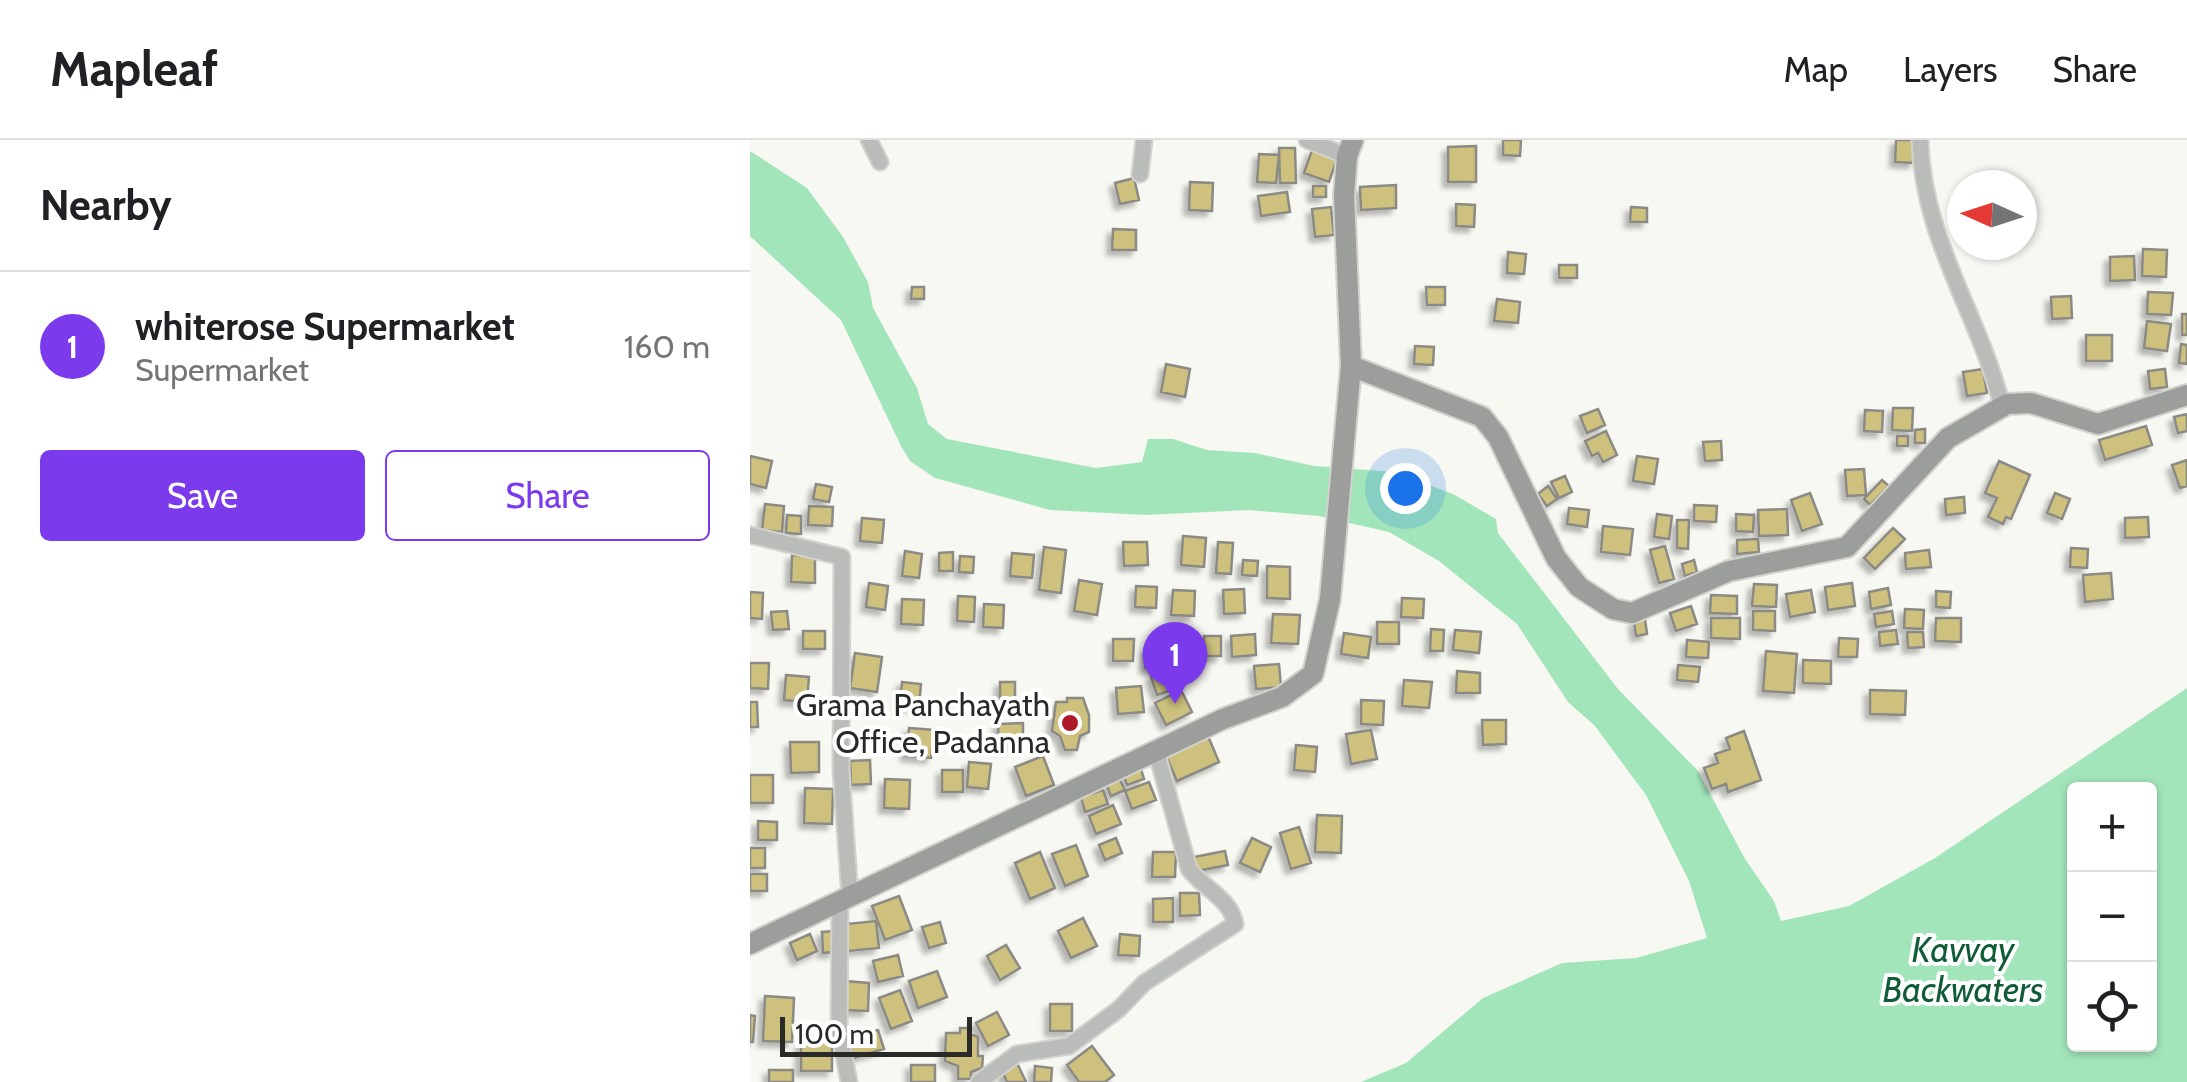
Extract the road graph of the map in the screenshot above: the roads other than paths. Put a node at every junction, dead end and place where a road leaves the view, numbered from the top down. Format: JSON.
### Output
{"nodes":[{"id":1,"x":869,"y":140,"type":"edge"},
{"id":2,"x":1144,"y":140,"type":"edge"},
{"id":3,"x":1307,"y":140,"type":"edge"},
{"id":4,"x":1920,"y":140,"type":"edge"},
{"id":5,"x":1350,"y":148,"type":"edge"},
{"id":6,"x":880,"y":162,"type":"dead end"},
{"id":7,"x":1140,"y":174,"type":"dead end"},
{"id":8,"x":1351,"y":366,"type":"junction"},
{"id":9,"x":2187,"y":395,"type":"edge"},
{"id":10,"x":2002,"y":406,"type":"junction"},
{"id":11,"x":750,"y":535,"type":"edge"},
{"id":12,"x":1156,"y":751,"type":"junction"},
{"id":13,"x":845,"y":899,"type":"junction"},
{"id":14,"x":750,"y":944,"type":"edge"},
{"id":15,"x":850,"y":1082,"type":"edge"},
{"id":16,"x":979,"y":1082,"type":"edge"}],
"edges":[{"from":1,"to":6,"type":"street"},
{"from":2,"to":7,"type":"street"},
{"from":3,"to":5,"type":"street"},
{"from":4,"to":10,"type":"street"},
{"from":5,"to":8,"type":"main road"},
{"from":8,"to":10,"type":"main road"},
{"from":8,"to":12,"type":"main road"},
{"from":9,"to":10,"type":"main road"},
{"from":11,"to":13,"type":"street"},
{"from":12,"to":13,"type":"main road"},
{"from":12,"to":16,"type":"street"},
{"from":13,"to":14,"type":"main road"},
{"from":13,"to":15,"type":"street"}]}
